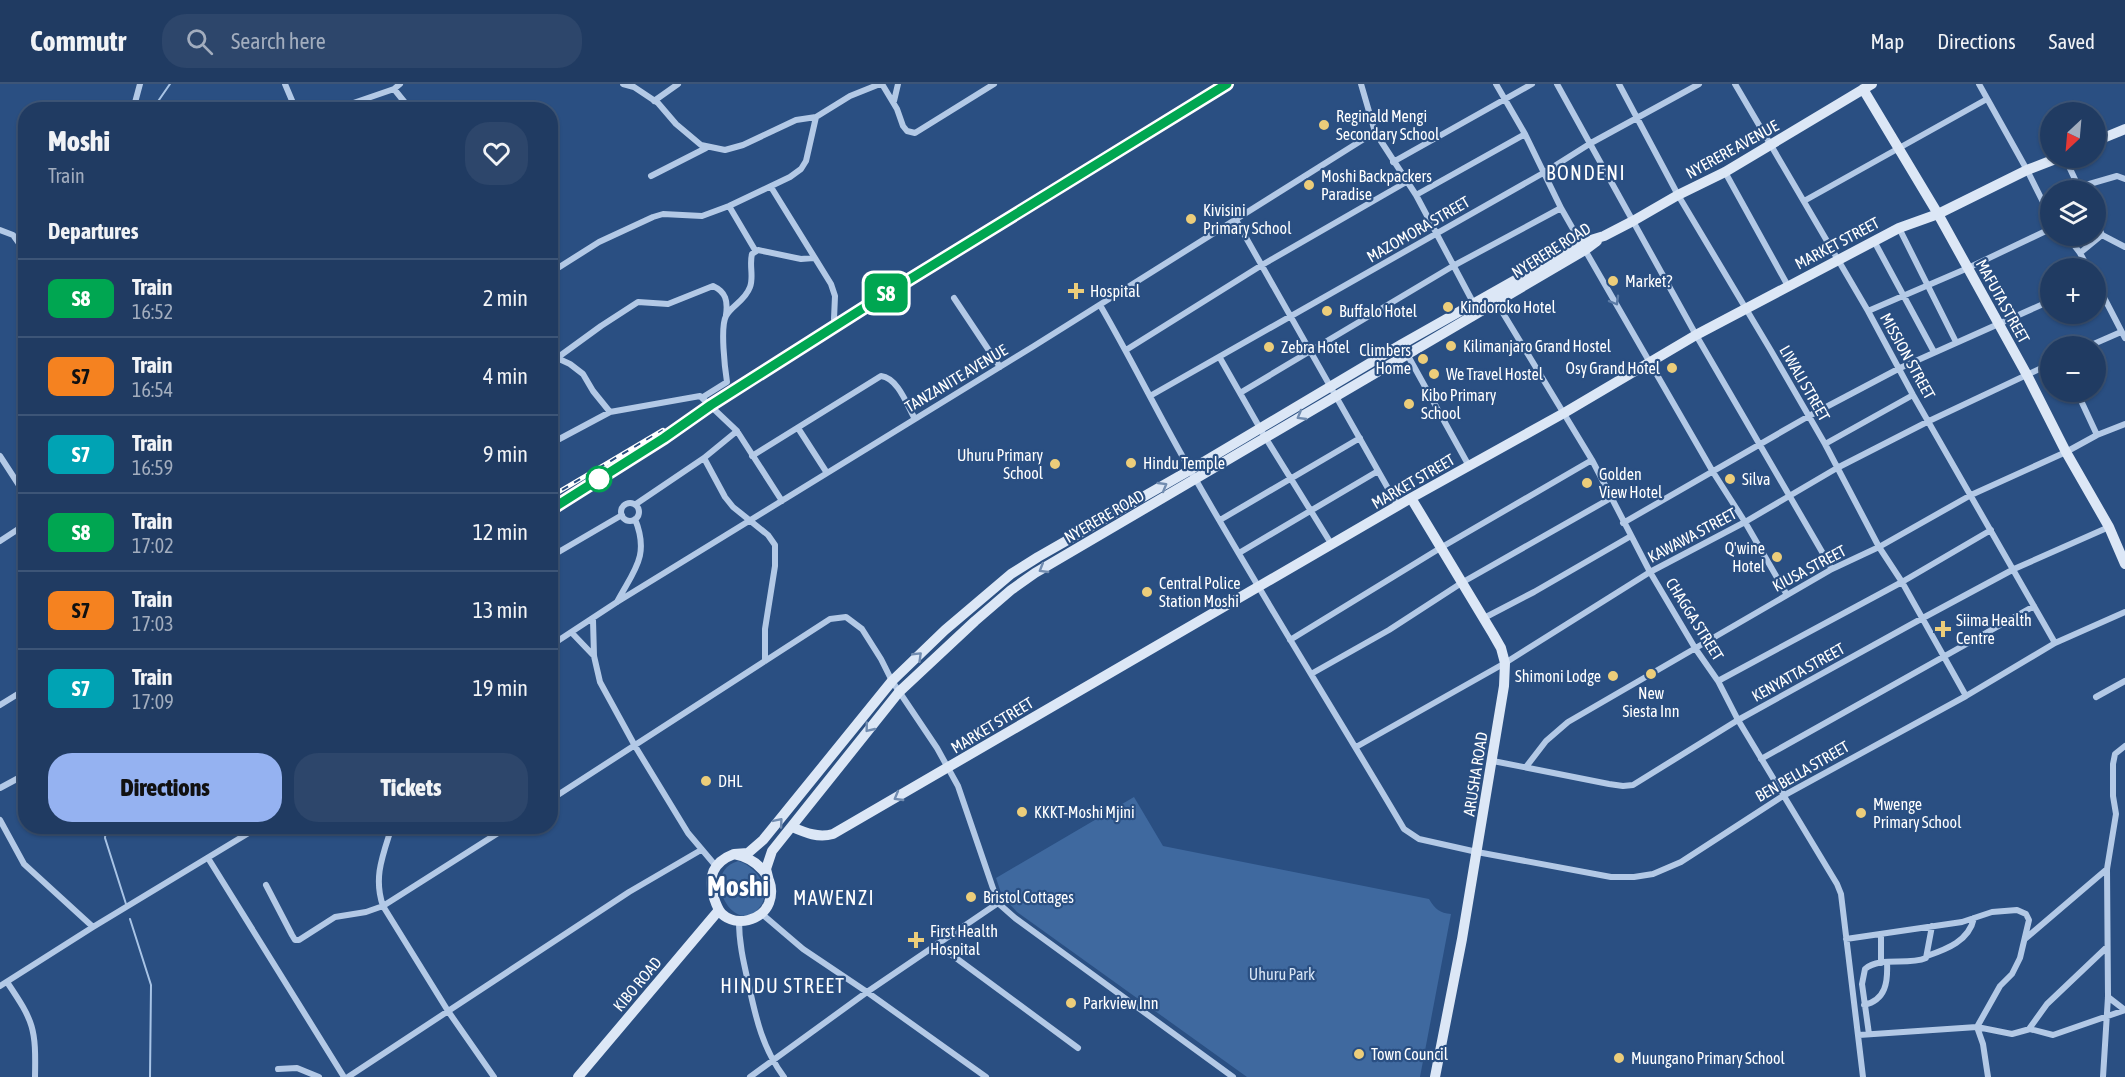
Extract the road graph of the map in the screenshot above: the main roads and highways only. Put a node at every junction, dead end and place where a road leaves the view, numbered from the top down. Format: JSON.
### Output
{"nodes":[{"id":1,"x":1865,"y":86,"type":"edge"},
{"id":2,"x":2125,"y":129,"type":"edge"},
{"id":3,"x":2106,"y":137,"type":"edge"},
{"id":4,"x":2040,"y":165,"type":"edge"},
{"id":5,"x":1938,"y":214,"type":"junction"},
{"id":6,"x":1604,"y":236,"type":"joint"},
{"id":7,"x":1193,"y":475,"type":"junction"},
{"id":8,"x":1412,"y":498,"type":"junction"},
{"id":9,"x":2125,"y":564,"type":"edge"},
{"id":10,"x":792,"y":827,"type":"junction"},
{"id":11,"x":734,"y":854,"type":"junction"},
{"id":12,"x":769,"y":881,"type":"junction"},
{"id":13,"x":719,"y":910,"type":"junction"},
{"id":14,"x":578,"y":1077,"type":"edge"},
{"id":15,"x":1435,"y":1077,"type":"edge"}],
"edges":[{"from":1,"to":5,"type":"main road","name":"MAFUTA STREET"},
{"from":1,"to":6,"type":"main road","name":"NYERERE AVENUE"},
{"from":2,"to":3,"type":"main road"},
{"from":4,"to":5,"type":"main road","name":"MARKET STREET"},
{"from":5,"to":8,"type":"main road","name":"MARKET STREET"},
{"from":5,"to":9,"type":"main road","name":"MAFUTA STREET"},
{"from":6,"to":7,"type":"main road","name":"NYERERE ROAD"},
{"from":7,"to":10,"type":"main road","name":"NYERERE ROAD","one_way":true},
{"from":11,"to":7,"type":"main road","name":"NYERERE ROAD","one_way":true},
{"from":8,"to":10,"type":"main road","name":"MARKET STREET","one_way":true},
{"from":8,"to":15,"type":"main road","name":"ARUSHA ROAD"},
{"from":10,"to":12,"type":"main road","name":"NYERERE ROAD"},
{"from":11,"to":12,"type":"main road"},
{"from":11,"to":13,"type":"main road"},
{"from":12,"to":13,"type":"main road"},
{"from":13,"to":14,"type":"main road","name":"KIBO ROAD"}]}
